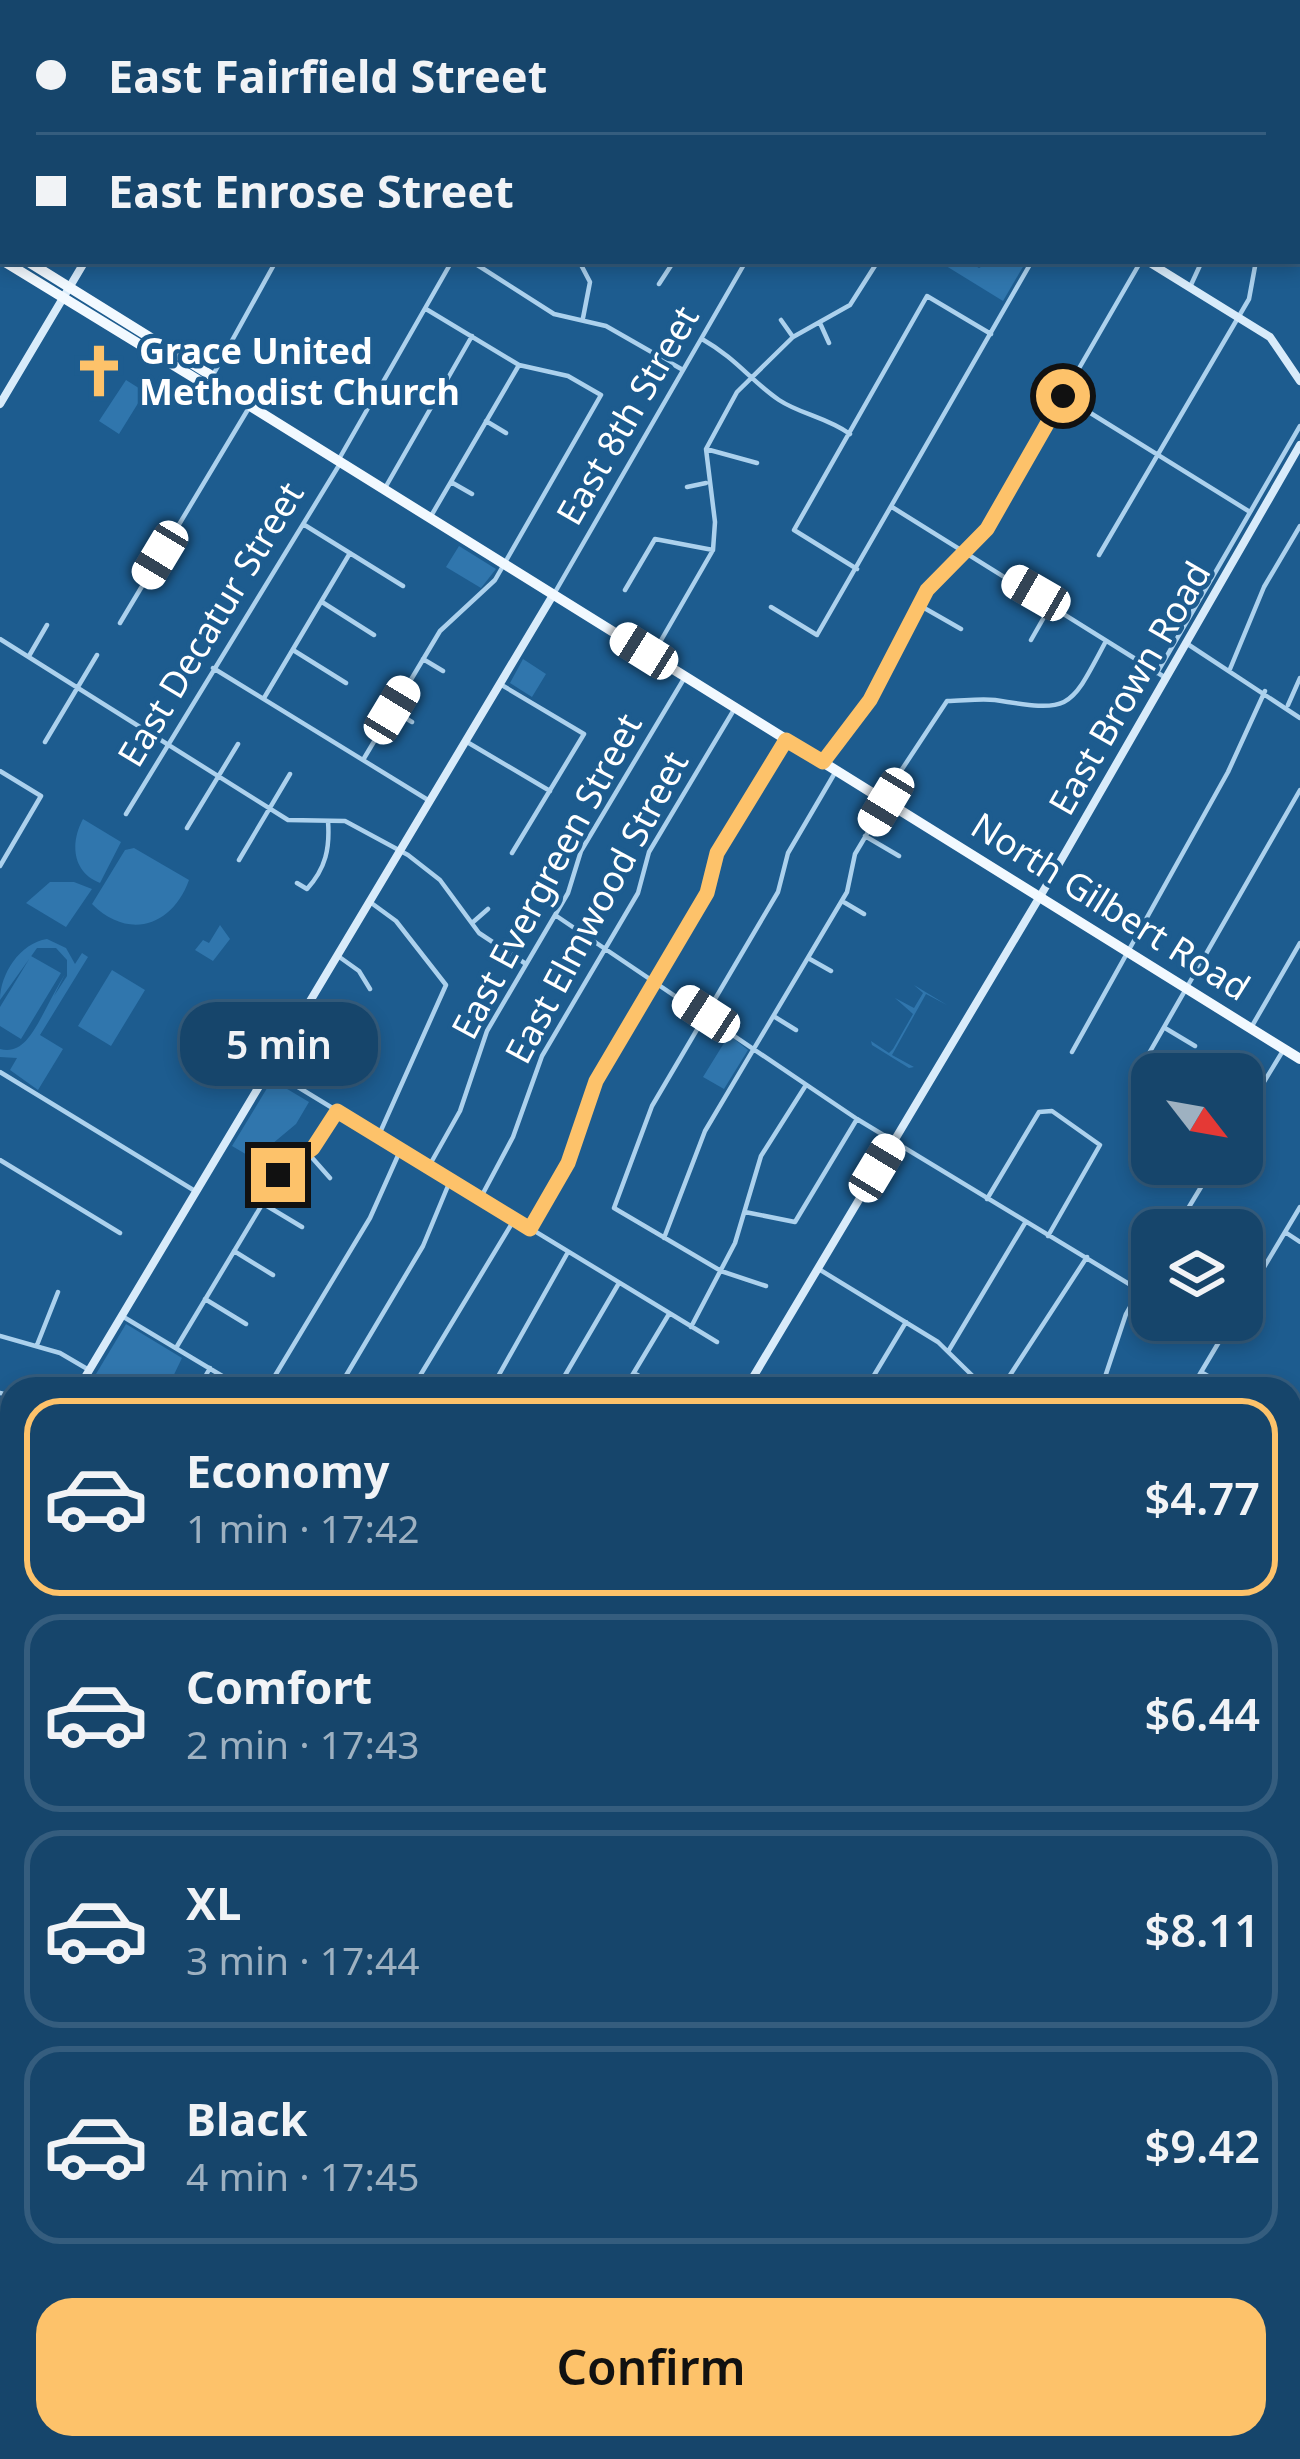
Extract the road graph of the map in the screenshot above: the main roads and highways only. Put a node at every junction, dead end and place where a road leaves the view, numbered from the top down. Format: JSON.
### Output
{"nodes":[{"id":1,"x":8,"y":264,"type":"edge"},
{"id":2,"x":31,"y":264,"type":"edge"},
{"id":3,"x":83,"y":264,"type":"edge"},
{"id":4,"x":1149,"y":264,"type":"edge"},
{"id":5,"x":67,"y":292,"type":"junction"},
{"id":6,"x":148,"y":342,"type":"junction"},
{"id":7,"x":1300,"y":381,"type":"edge"},
{"id":8,"x":212,"y":382,"type":"junction"},
{"id":9,"x":0,"y":404,"type":"edge"},
{"id":10,"x":1300,"y":445,"type":"edge"},
{"id":11,"x":554,"y":595,"type":"junction"},
{"id":12,"x":1039,"y":897,"type":"junction"},
{"id":13,"x":1300,"y":1059,"type":"edge"},
{"id":14,"x":86,"y":1377,"type":"edge"},
{"id":15,"x":753,"y":1377,"type":"edge"}],
"edges":[{"from":1,"to":5,"type":"main road","name":"North Gilbert Road"},
{"from":2,"to":5,"type":"main road","name":"North Gilbert Road"},
{"from":3,"to":5,"type":"main road"},
{"from":4,"to":7,"type":"main road"},
{"from":5,"to":6,"type":"main road","name":"North Gilbert Road"},
{"from":5,"to":6,"type":"main road","name":"North Gilbert Road"},
{"from":5,"to":9,"type":"main road"},
{"from":6,"to":8,"type":"main road","name":"North Gilbert Road"},
{"from":6,"to":8,"type":"main road","name":"North Gilbert Road"},
{"from":8,"to":11,"type":"main road","name":"North Gilbert Road"},
{"from":10,"to":12,"type":"main road","name":"East Brown Road"},
{"from":11,"to":12,"type":"main road","name":"North Gilbert Road"},
{"from":11,"to":14,"type":"main road"},
{"from":12,"to":13,"type":"main road","name":"North Gilbert Road"},
{"from":12,"to":15,"type":"main road","name":"East Brown Road"}]}
